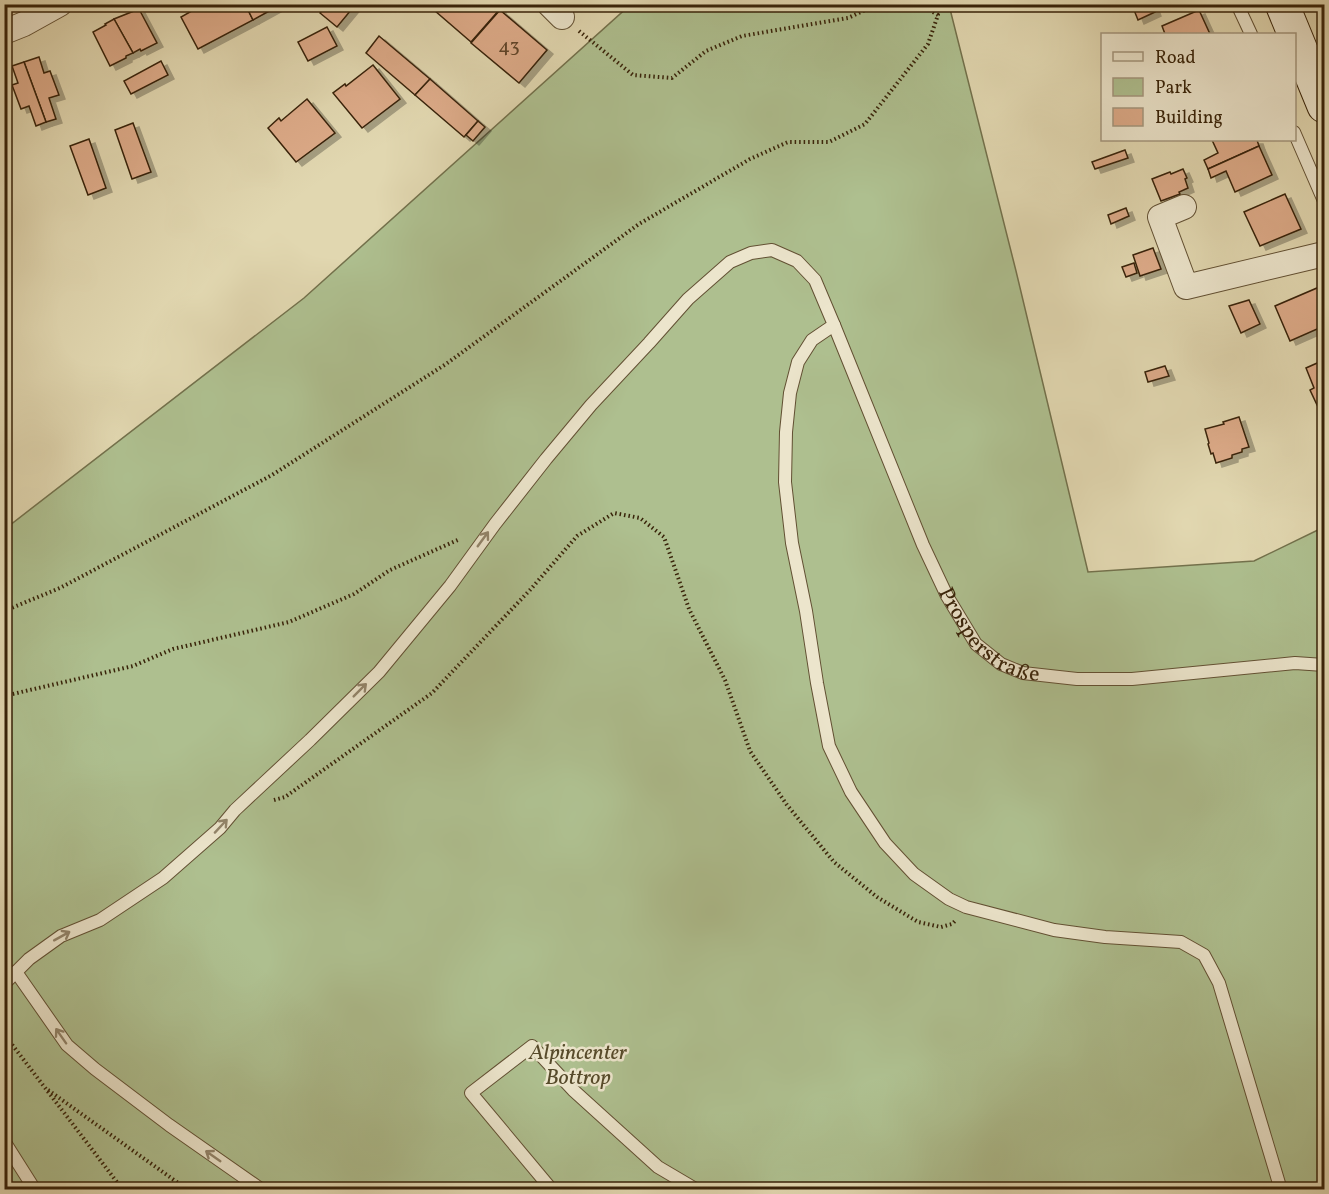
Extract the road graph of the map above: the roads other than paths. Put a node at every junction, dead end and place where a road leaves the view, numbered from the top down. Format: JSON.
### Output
{"nodes":[{"id":1,"x":60,"y":4,"type":"edge"},
{"id":2,"x":1237,"y":4,"type":"edge"},
{"id":3,"x":1282,"y":4,"type":"edge"},
{"id":4,"x":4,"y":32,"type":"edge"},
{"id":5,"x":1251,"y":33,"type":"edge"},
{"id":6,"x":1291,"y":33,"type":"edge"},
{"id":7,"x":1298,"y":53,"type":"edge"},
{"id":8,"x":1324,"y":106,"type":"edge"},
{"id":9,"x":1296,"y":137,"type":"edge"},
{"id":10,"x":1324,"y":201,"type":"edge"},
{"id":11,"x":1184,"y":207,"type":"dead end"},
{"id":12,"x":1324,"y":254,"type":"edge"},
{"id":13,"x":834,"y":325,"type":"junction"},
{"id":14,"x":1324,"y":665,"type":"edge"},
{"id":15,"x":16,"y":972,"type":"junction"},
{"id":16,"x":4,"y":984,"type":"edge"},
{"id":17,"x":4,"y":1141,"type":"edge"},
{"id":18,"x":35,"y":1190,"type":"edge"},
{"id":19,"x":261,"y":1190,"type":"edge"},
{"id":20,"x":552,"y":1190,"type":"edge"},
{"id":21,"x":697,"y":1190,"type":"edge"},
{"id":22,"x":1281,"y":1190,"type":"edge"}],
"edges":[{"from":1,"to":4,"type":"street"},
{"from":2,"to":5,"type":"lane"},
{"from":3,"to":6,"type":"main road"},
{"from":7,"to":8,"type":"main road"},
{"from":9,"to":10,"type":"lane"},
{"from":11,"to":12,"type":"street"},
{"from":13,"to":14,"type":"lane","name":"Prosperstraße"},
{"from":15,"to":13,"type":"lane","name":"Prosperstraße","one_way":true},
{"from":13,"to":22,"type":"lane"},
{"from":15,"to":16,"type":"lane","name":"Prosperstraße"},
{"from":19,"to":15,"type":"lane","one_way":true},
{"from":17,"to":18,"type":"lane"},
{"from":20,"to":21,"type":"lane"}]}
